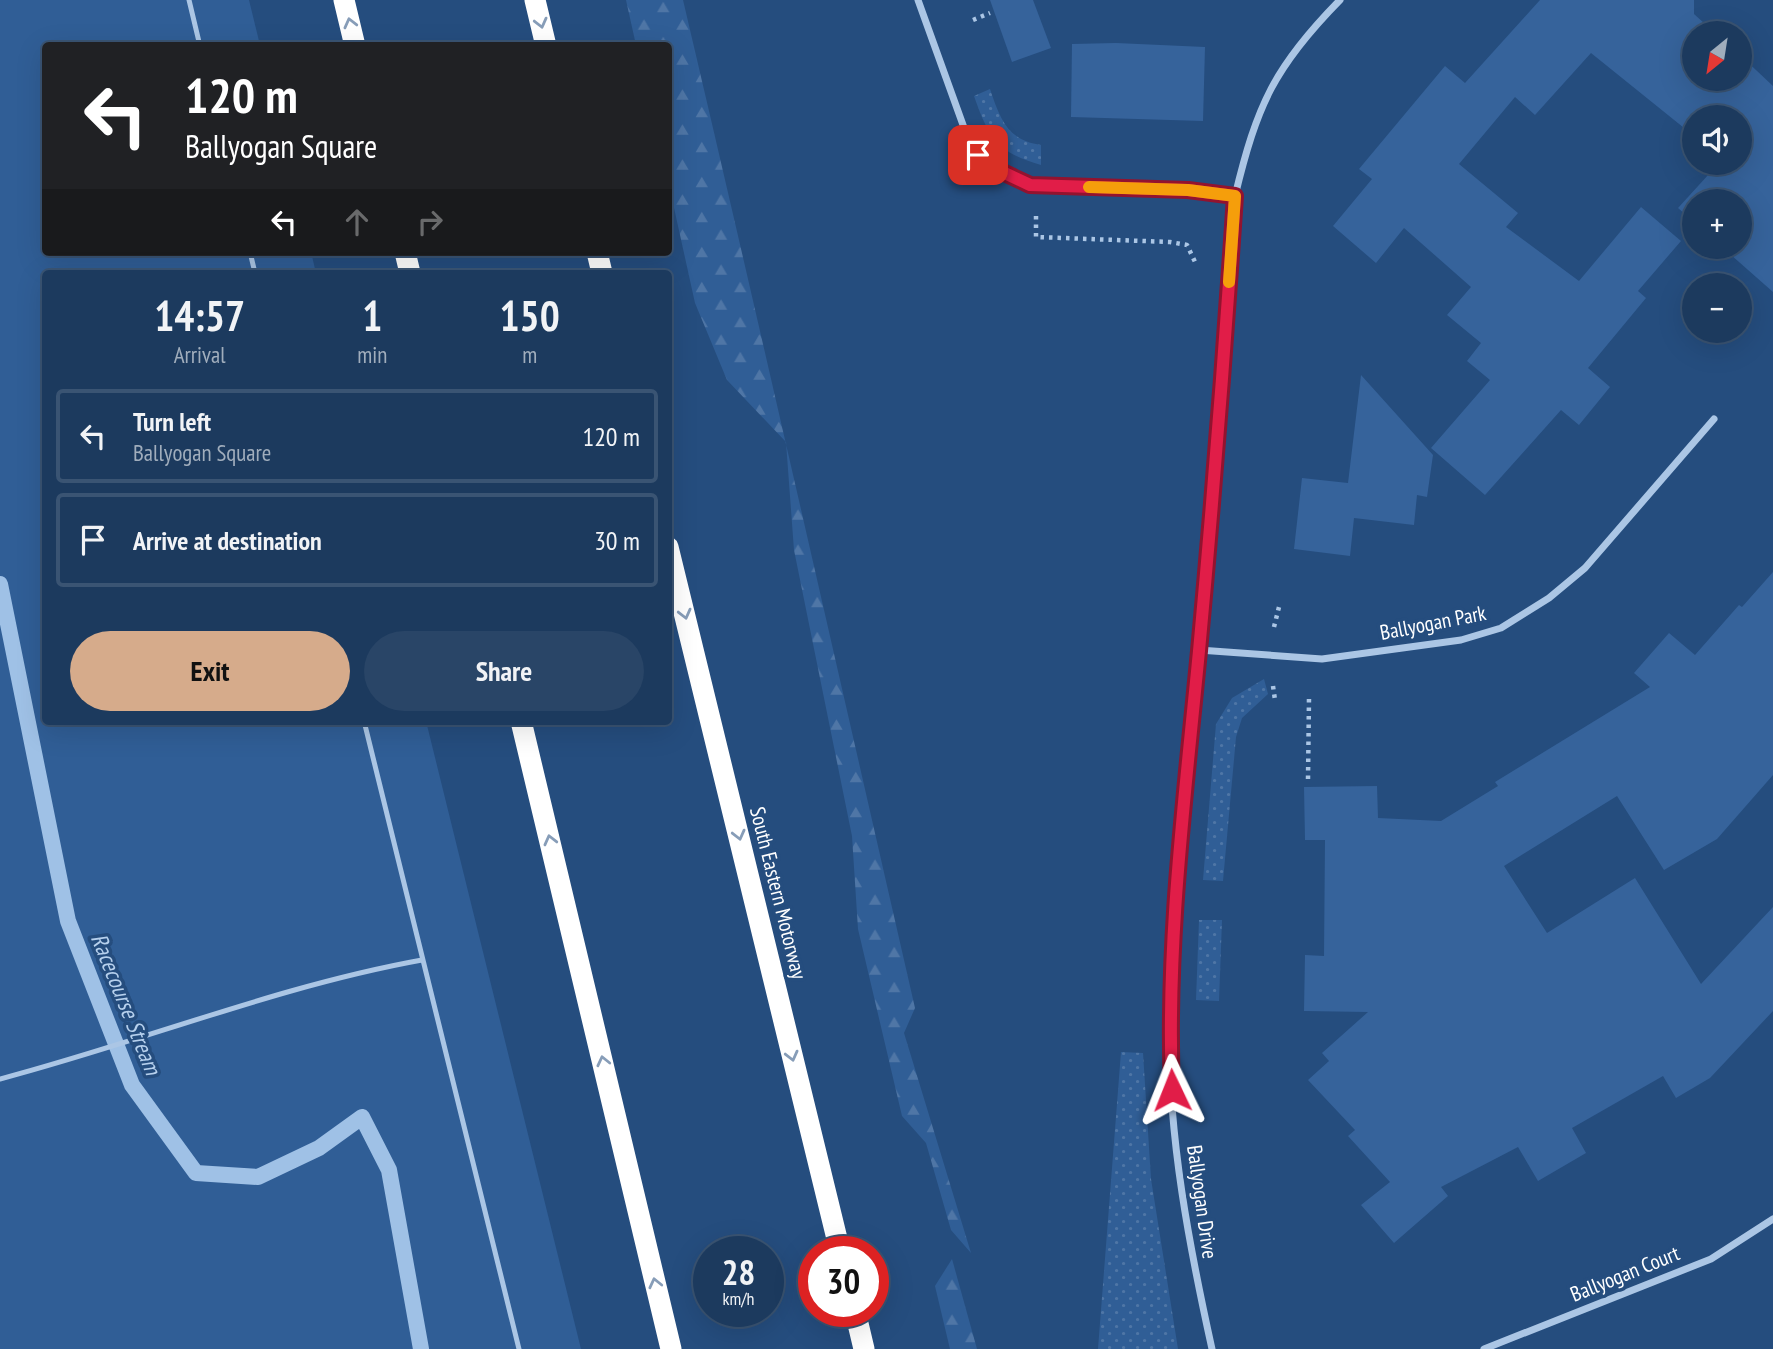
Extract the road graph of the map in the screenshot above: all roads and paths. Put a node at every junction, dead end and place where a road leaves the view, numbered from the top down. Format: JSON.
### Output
{"nodes":[{"id":1,"x":189,"y":0,"type":"edge"},
{"id":2,"x":344,"y":0,"type":"edge"},
{"id":3,"x":535,"y":0,"type":"edge"},
{"id":4,"x":918,"y":0,"type":"edge"},
{"id":5,"x":1340,"y":0,"type":"edge"},
{"id":6,"x":990,"y":13,"type":"dead end"},
{"id":7,"x":972,"y":20,"type":"dead end"},
{"id":8,"x":199,"y":42,"type":"edge"},
{"id":9,"x":354,"y":42,"type":"edge"},
{"id":10,"x":545,"y":42,"type":"edge"},
{"id":11,"x":1235,"y":196,"type":"junction"},
{"id":12,"x":1714,"y":419,"type":"dead end"},
{"id":13,"x":672,"y":563,"type":"edge"},
{"id":14,"x":1279,"y":607,"type":"dead end"},
{"id":15,"x":1274,"y":629,"type":"dead end"},
{"id":16,"x":1199,"y":650,"type":"junction"},
{"id":17,"x":1309,"y":698,"type":"dead end"},
{"id":18,"x":365,"y":725,"type":"edge"},
{"id":19,"x":522,"y":725,"type":"edge"},
{"id":20,"x":1308,"y":779,"type":"dead end"},
{"id":21,"x":422,"y":960,"type":"junction"},
{"id":22,"x":0,"y":1079,"type":"edge"},
{"id":23,"x":1773,"y":1219,"type":"edge"},
{"id":24,"x":836,"y":1236,"type":"edge"},
{"id":25,"x":859,"y":1327,"type":"edge"},
{"id":26,"x":519,"y":1349,"type":"edge"},
{"id":27,"x":671,"y":1349,"type":"edge"},
{"id":28,"x":864,"y":1349,"type":"edge"},
{"id":29,"x":1212,"y":1349,"type":"edge"},
{"id":30,"x":1483,"y":1349,"type":"edge"}],
"edges":[{"from":1,"to":8,"type":"lane"},
{"from":9,"to":2,"type":"highway","one_way":true},
{"from":3,"to":10,"type":"highway","one_way":true},
{"from":4,"to":11,"type":"street"},
{"from":5,"to":11,"type":"street","name":"Ballyogan Drive"},
{"from":6,"to":7,"type":"path"},
{"from":11,"to":16,"type":"street","name":"Ballyogan Drive"},
{"from":12,"to":16,"type":"street","name":"Ballyogan Park"},
{"from":13,"to":24,"type":"highway","name":"South Eastern Motorway","one_way":true},
{"from":14,"to":15,"type":"path"},
{"from":16,"to":29,"type":"street","name":"Ballyogan Drive"},
{"from":17,"to":20,"type":"path"},
{"from":18,"to":21,"type":"lane"},
{"from":27,"to":19,"type":"highway","one_way":true},
{"from":21,"to":22,"type":"lane"},
{"from":21,"to":26,"type":"lane"},
{"from":23,"to":30,"type":"street","name":"Ballyogan Court"},
{"from":25,"to":28,"type":"highway"}]}
